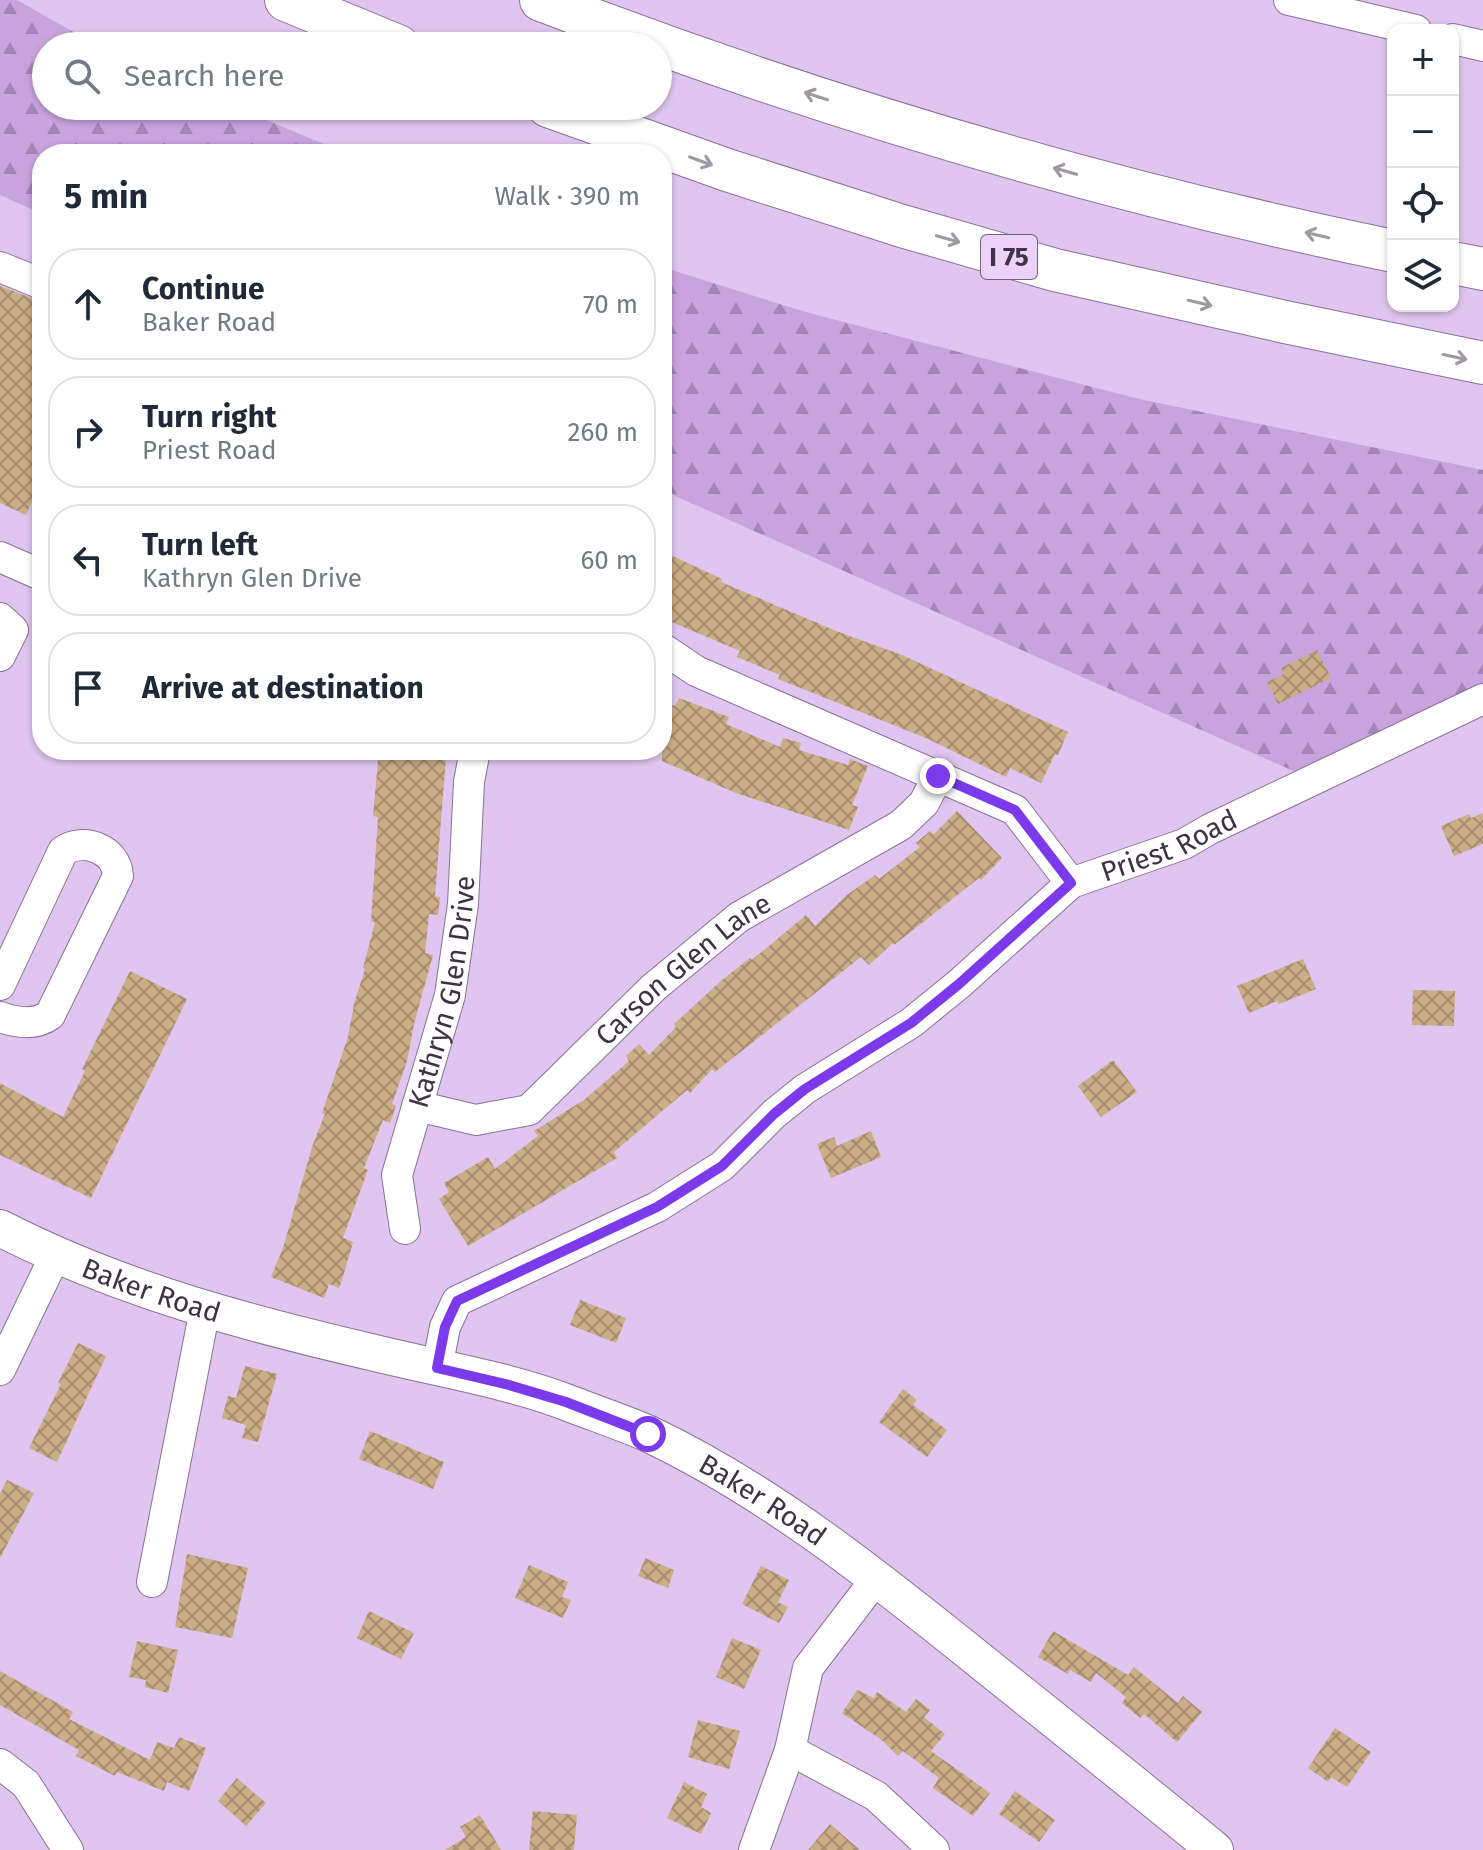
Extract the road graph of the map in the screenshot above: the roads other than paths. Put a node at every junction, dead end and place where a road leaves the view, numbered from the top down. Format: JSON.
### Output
{"nodes":[{"id":1,"x":286,"y":0,"type":"edge"},
{"id":2,"x":297,"y":0,"type":"edge"},
{"id":3,"x":541,"y":0,"type":"edge"},
{"id":4,"x":1289,"y":0,"type":"edge"},
{"id":5,"x":1391,"y":24,"type":"edge"},
{"id":6,"x":363,"y":32,"type":"edge"},
{"id":7,"x":365,"y":32,"type":"edge"},
{"id":8,"x":630,"y":32,"type":"edge"},
{"id":9,"x":1459,"y":40,"type":"edge"},
{"id":10,"x":1483,"y":46,"type":"edge"},
{"id":11,"x":672,"y":47,"type":"edge"},
{"id":12,"x":587,"y":120,"type":"edge"},
{"id":13,"x":654,"y":144,"type":"edge"},
{"id":14,"x":672,"y":150,"type":"edge"},
{"id":15,"x":1387,"y":250,"type":"edge"},
{"id":16,"x":1459,"y":264,"type":"edge"},
{"id":17,"x":0,"y":267,"type":"edge"},
{"id":18,"x":1483,"y":269,"type":"edge"},
{"id":19,"x":32,"y":280,"type":"edge"},
{"id":20,"x":1483,"y":363,"type":"edge"},
{"id":21,"x":0,"y":557,"type":"edge"},
{"id":22,"x":32,"y":571,"type":"edge"},
{"id":23,"x":0,"y":618,"type":"edge"},
{"id":24,"x":672,"y":655,"type":"edge"},
{"id":25,"x":0,"y":656,"type":"edge"},
{"id":26,"x":1483,"y":699,"type":"edge"},
{"id":27,"x":473,"y":760,"type":"edge"},
{"id":28,"x":938,"y":776,"type":"junction"},
{"id":29,"x":1071,"y":883,"type":"junction"},
{"id":30,"x":0,"y":985,"type":"edge"},
{"id":31,"x":0,"y":1017,"type":"edge"},
{"id":32,"x":417,"y":1106,"type":"junction"},
{"id":33,"x":0,"y":1228,"type":"edge"},
{"id":34,"x":405,"y":1229,"type":"dead end"},
{"id":35,"x":55,"y":1256,"type":"junction"},
{"id":36,"x":205,"y":1309,"type":"junction"},
{"id":37,"x":437,"y":1368,"type":"junction"},
{"id":38,"x":0,"y":1370,"type":"edge"},
{"id":39,"x":876,"y":1579,"type":"junction"},
{"id":40,"x":152,"y":1582,"type":"dead end"},
{"id":41,"x":790,"y":1750,"type":"junction"},
{"id":42,"x":0,"y":1764,"type":"edge"},
{"id":43,"x":68,"y":1850,"type":"edge"},
{"id":44,"x":754,"y":1850,"type":"edge"},
{"id":45,"x":934,"y":1850,"type":"edge"},
{"id":46,"x":1215,"y":1850,"type":"edge"}],
"edges":[{"from":1,"to":6,"type":"highway"},
{"from":2,"to":7,"type":"highway"},
{"from":8,"to":3,"type":"highway","one_way":true},
{"from":4,"to":5,"type":"street"},
{"from":9,"to":10,"type":"street"},
{"from":15,"to":11,"type":"highway","one_way":true},
{"from":12,"to":13,"type":"highway","number":"I 75","one_way":true},
{"from":14,"to":20,"type":"highway","number":"I 75","one_way":true},
{"from":16,"to":18,"type":"highway"},
{"from":17,"to":19,"type":"street"},
{"from":21,"to":22,"type":"street"},
{"from":23,"to":25,"type":"street"},
{"from":24,"to":28,"type":"street"},
{"from":26,"to":29,"type":"street","name":"Priest Road"},
{"from":27,"to":32,"type":"street","name":"Kathryn Glen Drive"},
{"from":28,"to":29,"type":"street"},
{"from":28,"to":32,"type":"street","name":"Carson Glen Lane"},
{"from":29,"to":37,"type":"street","name":"Priest Road"},
{"from":30,"to":31,"type":"street"},
{"from":32,"to":34,"type":"street","name":"Kathryn Glen Drive"},
{"from":33,"to":35,"type":"main road","name":"Baker Road"},
{"from":35,"to":36,"type":"main road","name":"Baker Road"},
{"from":35,"to":38,"type":"street"},
{"from":36,"to":37,"type":"main road","name":"Baker Road"},
{"from":36,"to":40,"type":"street"},
{"from":37,"to":39,"type":"main road","name":"Baker Road"},
{"from":39,"to":41,"type":"street"},
{"from":39,"to":46,"type":"main road","name":"Baker Road"},
{"from":41,"to":44,"type":"street"},
{"from":41,"to":45,"type":"street"},
{"from":42,"to":43,"type":"street"}]}
